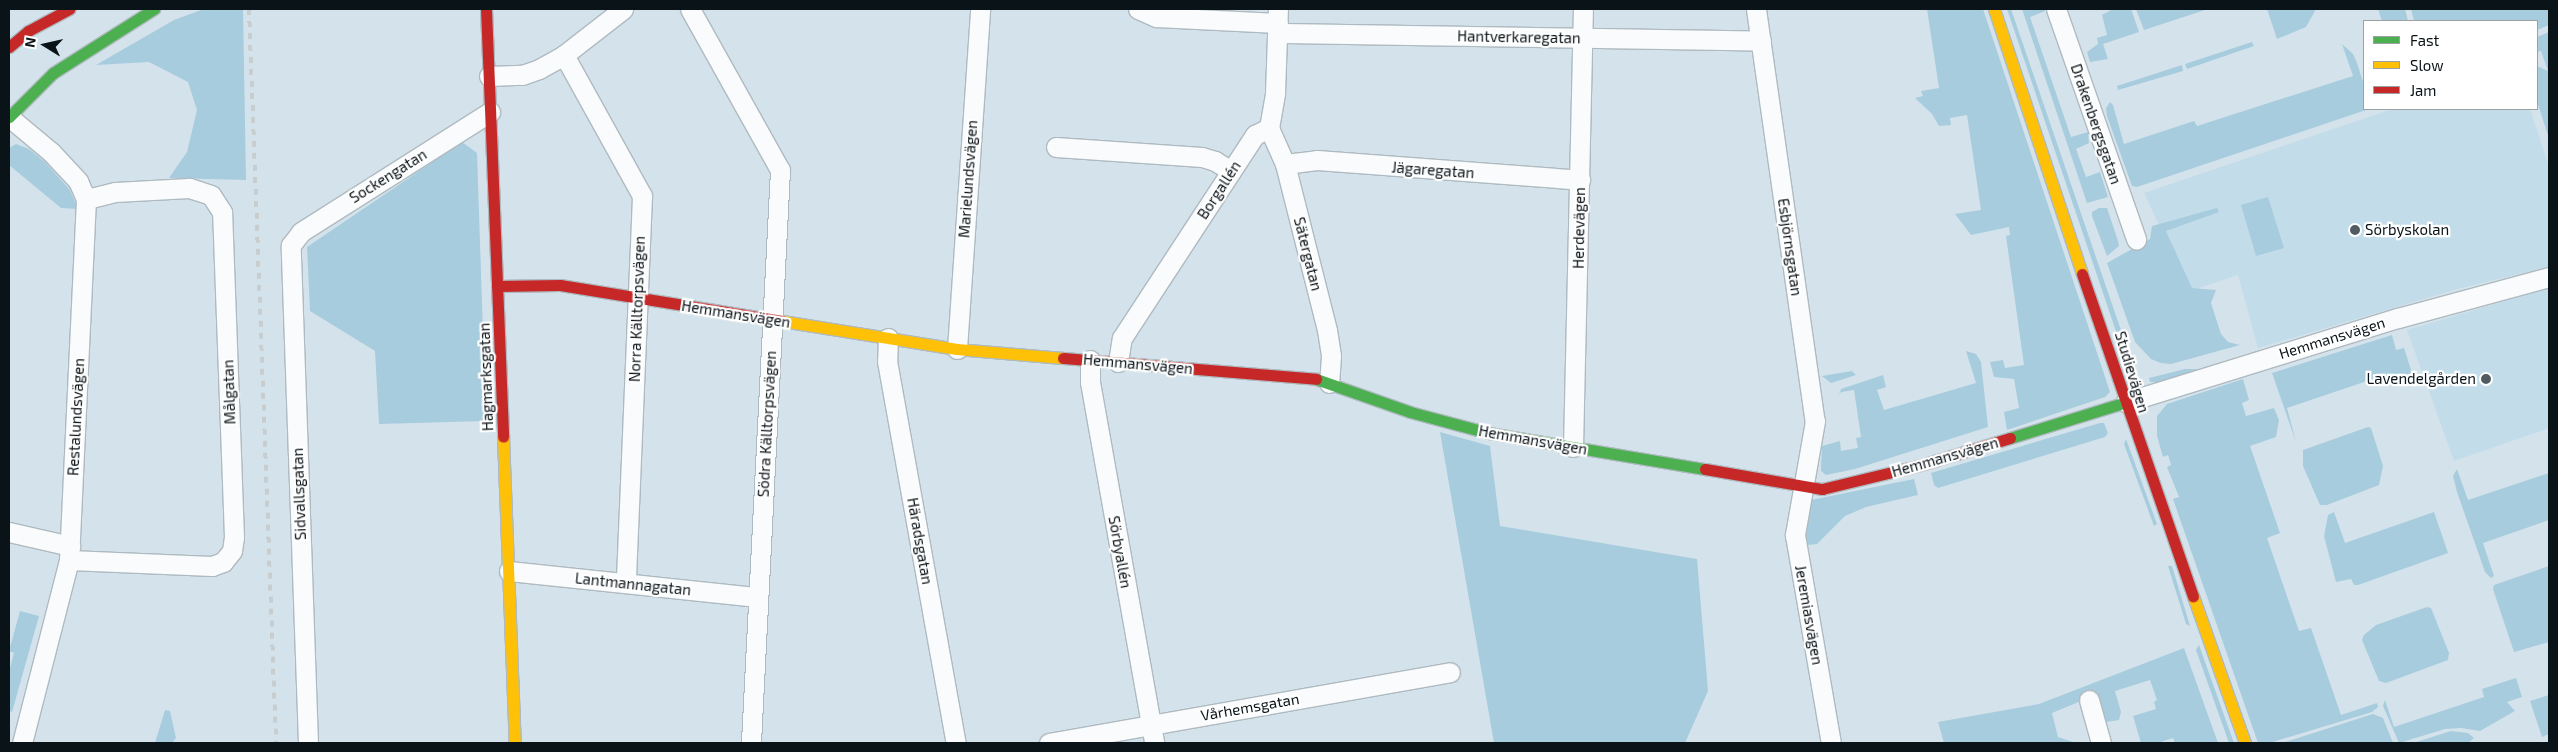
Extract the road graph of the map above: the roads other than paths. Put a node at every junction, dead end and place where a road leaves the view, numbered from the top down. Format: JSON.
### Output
{"nodes":[{"id":1,"x":69,"y":9,"type":"edge"},
{"id":2,"x":154,"y":9,"type":"edge"},
{"id":3,"x":486,"y":9,"type":"edge"},
{"id":4,"x":623,"y":9,"type":"edge"},
{"id":5,"x":690,"y":9,"type":"edge"},
{"id":6,"x":980,"y":9,"type":"edge"},
{"id":7,"x":1138,"y":9,"type":"edge"},
{"id":8,"x":1583,"y":9,"type":"edge"},
{"id":9,"x":1756,"y":9,"type":"edge"},
{"id":10,"x":1994,"y":9,"type":"edge"},
{"id":11,"x":2056,"y":9,"type":"edge"},
{"id":12,"x":1278,"y":21,"type":"edge"},
{"id":13,"x":1583,"y":38,"type":"junction"},
{"id":14,"x":1761,"y":41,"type":"junction"},
{"id":15,"x":9,"y":47,"type":"edge"},
{"id":16,"x":564,"y":55,"type":"junction"},
{"id":17,"x":489,"y":76,"type":"junction"},
{"id":18,"x":490,"y":112,"type":"junction"},
{"id":19,"x":9,"y":117,"type":"edge"},
{"id":20,"x":1269,"y":128,"type":"junction"},
{"id":21,"x":1056,"y":147,"type":"dead end"},
{"id":22,"x":1285,"y":164,"type":"junction"},
{"id":23,"x":1231,"y":171,"type":"junction"},
{"id":24,"x":1580,"y":180,"type":"junction"},
{"id":25,"x":86,"y":199,"type":"junction"},
{"id":26,"x":2136,"y":239,"type":"dead end"},
{"id":27,"x":291,"y":245,"type":"joint"},
{"id":28,"x":2549,"y":277,"type":"edge"},
{"id":29,"x":497,"y":286,"type":"junction"},
{"id":30,"x":638,"y":298,"type":"junction"},
{"id":31,"x":772,"y":320,"type":"junction"},
{"id":32,"x":888,"y":338,"type":"junction"},
{"id":33,"x":957,"y":349,"type":"junction"},
{"id":34,"x":1090,"y":360,"type":"junction"},
{"id":35,"x":1118,"y":362,"type":"junction"},
{"id":36,"x":1329,"y":383,"type":"junction"},
{"id":37,"x":2126,"y":402,"type":"junction"},
{"id":38,"x":1573,"y":447,"type":"junction"},
{"id":39,"x":1803,"y":486,"type":"junction"},
{"id":40,"x":9,"y":532,"type":"edge"},
{"id":41,"x":70,"y":553,"type":"junction"},
{"id":42,"x":508,"y":571,"type":"junction"},
{"id":43,"x":626,"y":583,"type":"junction"},
{"id":44,"x":758,"y":597,"type":"junction"},
{"id":45,"x":1450,"y":672,"type":"dead end"},
{"id":46,"x":2089,"y":700,"type":"dead end"},
{"id":47,"x":1152,"y":734,"type":"edge"},
{"id":48,"x":22,"y":743,"type":"edge"},
{"id":49,"x":308,"y":743,"type":"edge"},
{"id":50,"x":515,"y":743,"type":"edge"},
{"id":51,"x":751,"y":743,"type":"edge"},
{"id":52,"x":956,"y":743,"type":"edge"},
{"id":53,"x":1049,"y":743,"type":"edge"},
{"id":54,"x":1831,"y":743,"type":"edge"},
{"id":55,"x":2101,"y":743,"type":"edge"},
{"id":56,"x":2245,"y":743,"type":"edge"}],
"edges":[{"from":1,"to":15,"type":"street"},
{"from":2,"to":19,"type":"street"},
{"from":3,"to":17,"type":"street","name":"Hagmarksgatan"},
{"from":4,"to":16,"type":"street"},
{"from":5,"to":31,"type":"street","name":"Södra Källtorpsvägen"},
{"from":6,"to":33,"type":"street","name":"Marielundsvägen"},
{"from":7,"to":12,"type":"street","name":"Hantverkaregatan"},
{"from":8,"to":13,"type":"street","name":"Herdevägen"},
{"from":9,"to":14,"type":"street","name":"Esbjörnsgatan"},
{"from":10,"to":37,"type":"street","name":"Studievägen"},
{"from":11,"to":26,"type":"street","name":"Drakenbergsgatan"},
{"from":12,"to":13,"type":"street","name":"Hantverkaregatan"},
{"from":12,"to":20,"type":"street"},
{"from":13,"to":14,"type":"street","name":"Hantverkaregatan"},
{"from":13,"to":24,"type":"street","name":"Herdevägen"},
{"from":14,"to":39,"type":"street","name":"Esbjörnsgatan"},
{"from":16,"to":17,"type":"street"},
{"from":16,"to":30,"type":"street","name":"Norra Källtorpsvägen"},
{"from":17,"to":18,"type":"street","name":"Hagmarksgatan"},
{"from":18,"to":27,"type":"street","name":"Sockengatan"},
{"from":18,"to":29,"type":"street","name":"Hagmarksgatan"},
{"from":19,"to":25,"type":"street"},
{"from":20,"to":22,"type":"street","name":"Sätergatan"},
{"from":20,"to":23,"type":"street","name":"Borgallén"},
{"from":21,"to":23,"type":"street"},
{"from":22,"to":24,"type":"street","name":"Jägaregatan"},
{"from":22,"to":36,"type":"street","name":"Sätergatan"},
{"from":23,"to":35,"type":"street","name":"Borgallén"},
{"from":24,"to":38,"type":"street","name":"Herdevägen"},
{"from":25,"to":41,"type":"street","name":"Restalundsvägen"},
{"from":25,"to":41,"type":"street","name":"Målgatan"},
{"from":27,"to":49,"type":"street","name":"Sidvallsgatan"},
{"from":28,"to":37,"type":"street","name":"Hemmansvägen"},
{"from":29,"to":30,"type":"street","name":"Hemmansvägen"},
{"from":29,"to":42,"type":"street","name":"Hagmarksgatan"},
{"from":30,"to":31,"type":"street","name":"Hemmansvägen"},
{"from":30,"to":43,"type":"street","name":"Norra Källtorpsvägen"},
{"from":31,"to":32,"type":"street","name":"Hemmansvägen"},
{"from":31,"to":44,"type":"street","name":"Södra Källtorpsvägen"},
{"from":32,"to":33,"type":"street","name":"Hemmansvägen"},
{"from":32,"to":52,"type":"street","name":"Häradsgatan"},
{"from":33,"to":34,"type":"street","name":"Hemmansvägen"},
{"from":34,"to":35,"type":"street","name":"Hemmansvägen"},
{"from":34,"to":47,"type":"street","name":"Sörbyallén"},
{"from":35,"to":36,"type":"street","name":"Hemmansvägen"},
{"from":36,"to":38,"type":"street","name":"Hemmansvägen"},
{"from":37,"to":39,"type":"street","name":"Hemmansvägen"},
{"from":37,"to":56,"type":"street","name":"Studievägen"},
{"from":38,"to":39,"type":"street","name":"Hemmansvägen"},
{"from":39,"to":54,"type":"street","name":"Jeremiasvägen"},
{"from":40,"to":41,"type":"street","name":"Målgatan"},
{"from":41,"to":48,"type":"street","name":"Restalundsvägen"},
{"from":42,"to":43,"type":"street","name":"Lantmannagatan"},
{"from":42,"to":50,"type":"street","name":"Hagmarksgatan"},
{"from":43,"to":44,"type":"street","name":"Lantmannagatan"},
{"from":44,"to":51,"type":"street","name":"Södra Källtorpsvägen"},
{"from":45,"to":47,"type":"street","name":"Vårhemsgatan"},
{"from":46,"to":55,"type":"street"},
{"from":47,"to":53,"type":"street","name":"Vårhemsgatan"}]}
